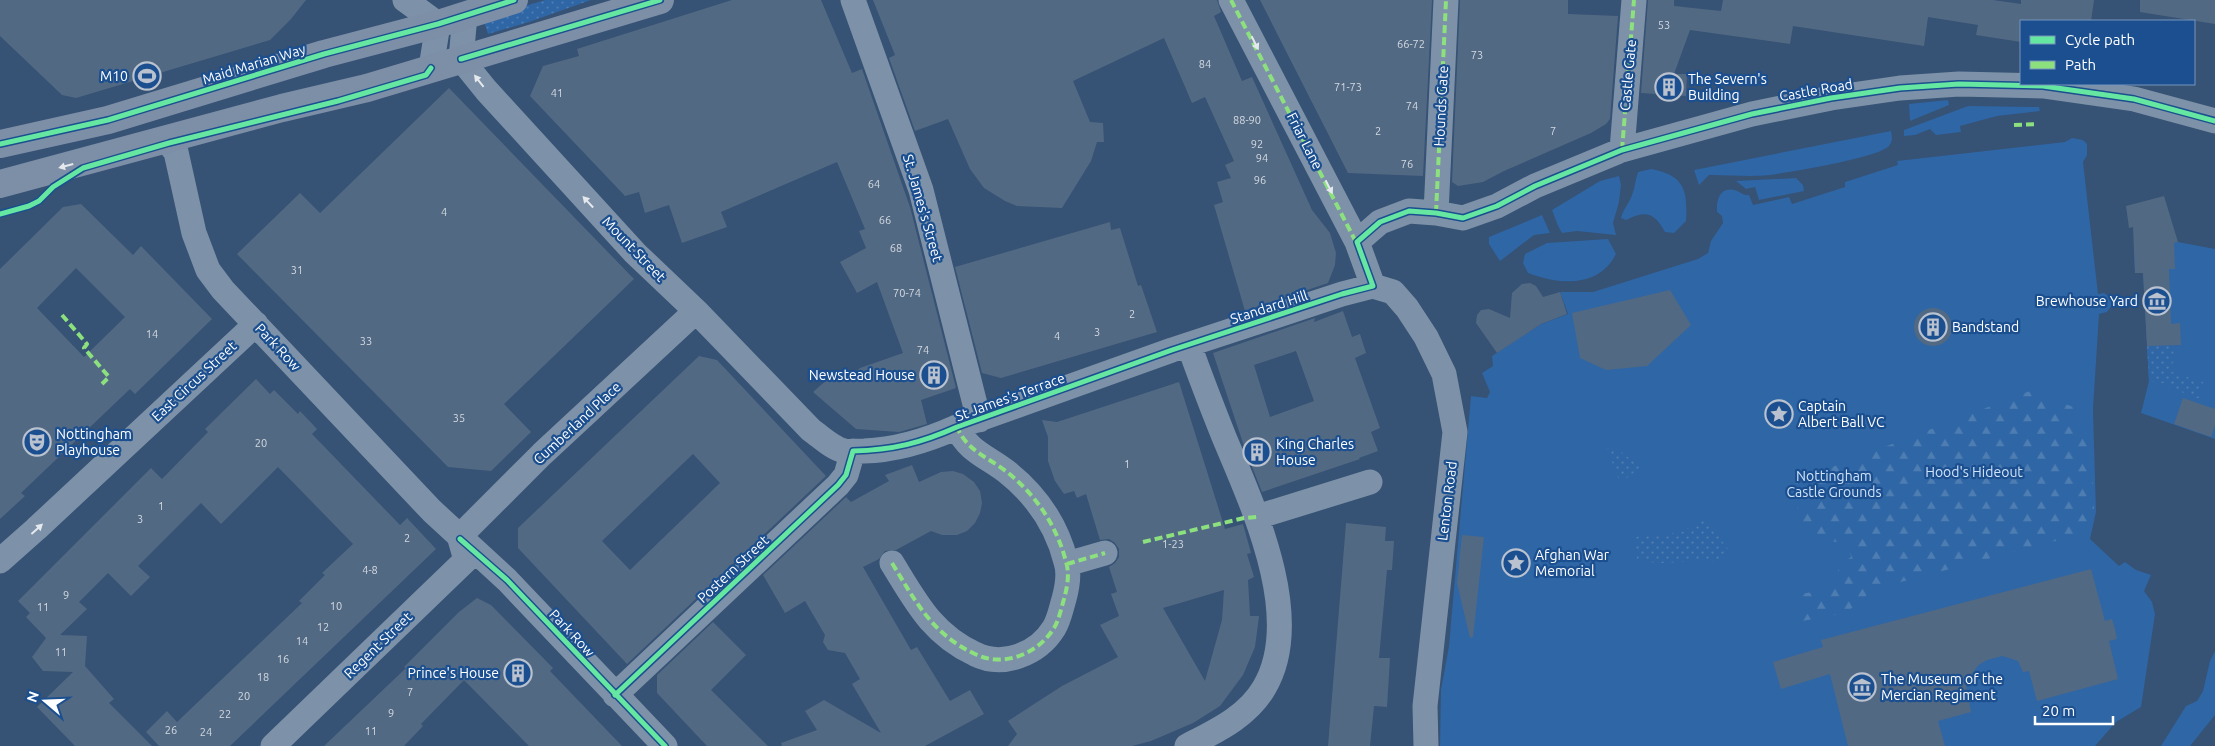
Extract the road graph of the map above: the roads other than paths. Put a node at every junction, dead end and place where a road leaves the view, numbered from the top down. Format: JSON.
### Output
{"nodes":[{"id":1,"x":405,"y":0,"type":"edge"},
{"id":2,"x":514,"y":0,"type":"edge"},
{"id":3,"x":660,"y":0,"type":"edge"},
{"id":4,"x":852,"y":0,"type":"edge"},
{"id":5,"x":1232,"y":0,"type":"edge"},
{"id":6,"x":1446,"y":0,"type":"edge"},
{"id":7,"x":1634,"y":0,"type":"edge"},
{"id":8,"x":465,"y":15,"type":"junction"},
{"id":9,"x":438,"y":24,"type":"junction"},
{"id":10,"x":461,"y":59,"type":"junction"},
{"id":11,"x":431,"y":68,"type":"junction"},
{"id":12,"x":2215,"y":121,"type":"edge"},
{"id":13,"x":174,"y":143,"type":"junction"},
{"id":14,"x":0,"y":144,"type":"edge"},
{"id":15,"x":1622,"y":150,"type":"junction"},
{"id":16,"x":0,"y":184,"type":"edge"},
{"id":17,"x":1436,"y":213,"type":"junction"},
{"id":18,"x":1357,"y":242,"type":"junction"},
{"id":19,"x":1377,"y":286,"type":"junction"},
{"id":20,"x":696,"y":310,"type":"junction"},
{"id":21,"x":256,"y":324,"type":"junction"},
{"id":22,"x":1180,"y":348,"type":"junction"},
{"id":23,"x":968,"y":423,"type":"junction"},
{"id":24,"x":853,"y":451,"type":"junction"},
{"id":25,"x":1370,"y":482,"type":"dead end"},
{"id":26,"x":1257,"y":516,"type":"junction"},
{"id":27,"x":460,"y":539,"type":"junction"},
{"id":28,"x":1104,"y":552,"type":"dead end"},
{"id":29,"x":0,"y":561,"type":"edge"},
{"id":30,"x":892,"y":564,"type":"dead end"},
{"id":31,"x":1067,"y":564,"type":"junction"},
{"id":32,"x":615,"y":695,"type":"junction"},
{"id":33,"x":273,"y":746,"type":"edge"},
{"id":34,"x":665,"y":746,"type":"edge"},
{"id":35,"x":1187,"y":746,"type":"edge"},
{"id":36,"x":1426,"y":746,"type":"edge"}],
"edges":[{"from":1,"to":9,"type":"street"},
{"from":2,"to":8,"type":"main road","name":"Maid Marian Way"},
{"from":3,"to":10,"type":"main road"},
{"from":4,"to":23,"type":"street","name":"St. James's Street"},
{"from":5,"to":18,"type":"street","name":"Friar Lane","one_way":true},
{"from":6,"to":17,"type":"street","name":"Hounds Gate"},
{"from":7,"to":15,"type":"street","name":"Castle Gate"},
{"from":8,"to":9,"type":"main road","name":"Maid Marian Way"},
{"from":8,"to":10,"type":"street"},
{"from":9,"to":11,"type":"street"},
{"from":9,"to":14,"type":"main road","name":"Maid Marian Way"},
{"from":10,"to":11,"type":"main road"},
{"from":20,"to":10,"type":"street","name":"Mount Street","one_way":true},
{"from":11,"to":13,"type":"main road"},
{"from":12,"to":15,"type":"street","name":"Castle Road"},
{"from":13,"to":16,"type":"main road","one_way":true},
{"from":13,"to":21,"type":"street","name":"Park Row"},
{"from":15,"to":17,"type":"street","name":"Castle Road"},
{"from":17,"to":18,"type":"street","name":"Castle Road"},
{"from":18,"to":19,"type":"street","name":"Friar Lane"},
{"from":19,"to":22,"type":"street","name":"Standard Hill"},
{"from":19,"to":36,"type":"street","name":"Lenton Road"},
{"from":20,"to":24,"type":"street","name":"Mount Street"},
{"from":20,"to":27,"type":"street","name":"Cumberland Place"},
{"from":21,"to":27,"type":"street","name":"Park Row"},
{"from":29,"to":21,"type":"street","name":"East Circus Street","one_way":true},
{"from":22,"to":23,"type":"street","name":"St James's Terrace"},
{"from":22,"to":26,"type":"street"},
{"from":23,"to":24,"type":"street","name":"St James's Terrace"},
{"from":23,"to":31,"type":"street"},
{"from":24,"to":32,"type":"street","name":"Postern Street"},
{"from":25,"to":26,"type":"street"},
{"from":26,"to":35,"type":"street"},
{"from":27,"to":32,"type":"street","name":"Park Row"},
{"from":27,"to":33,"type":"street","name":"Regent Street"},
{"from":28,"to":31,"type":"street"},
{"from":30,"to":31,"type":"street"},
{"from":32,"to":34,"type":"street","name":"Park Row"}]}
